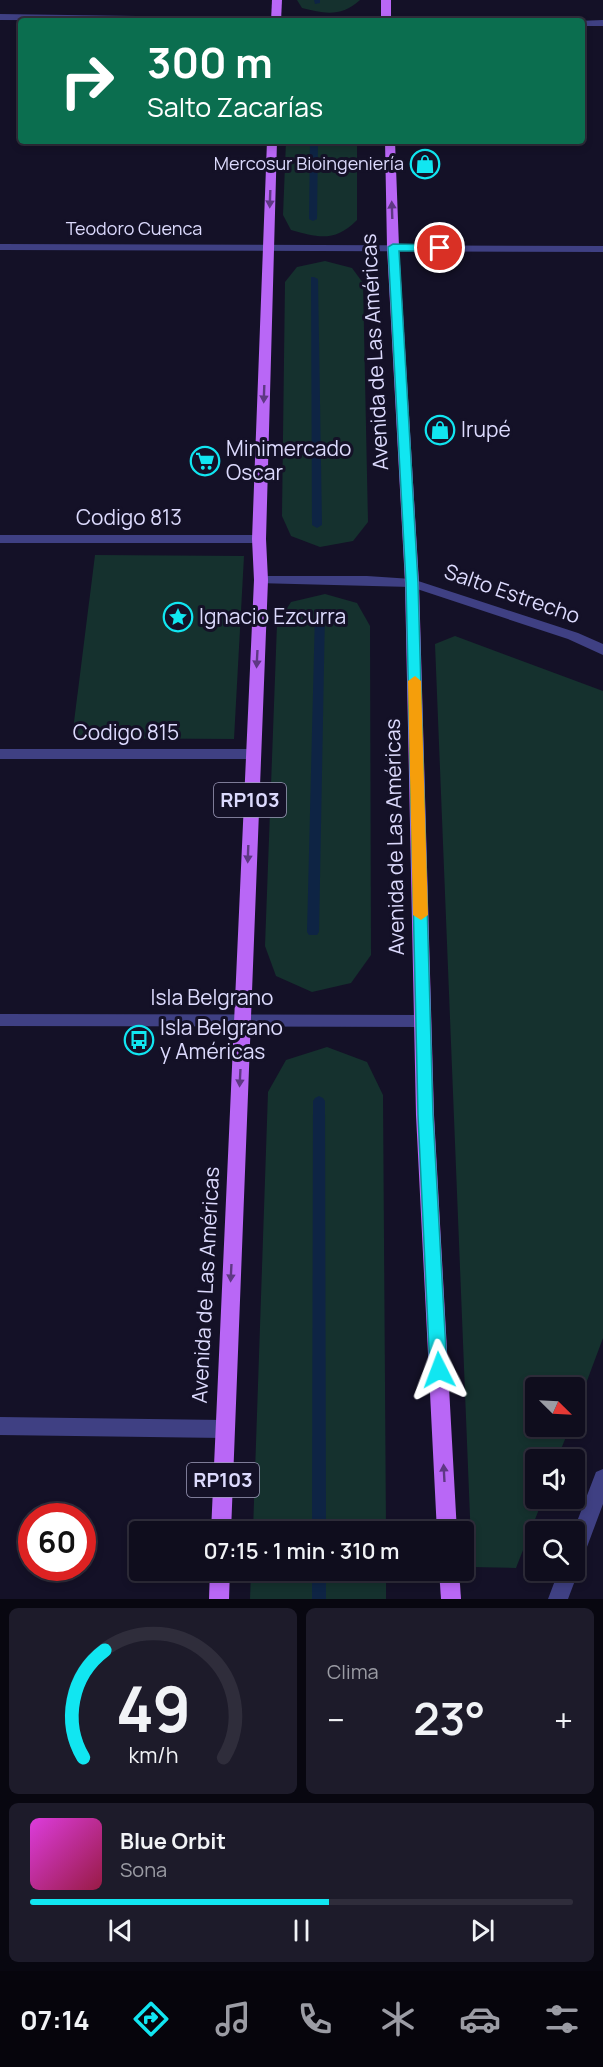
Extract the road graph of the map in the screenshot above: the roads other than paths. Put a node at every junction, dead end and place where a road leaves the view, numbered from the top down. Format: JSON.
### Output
{"nodes":[{"id":1,"x":277,"y":0,"type":"edge"},
{"id":2,"x":386,"y":0,"type":"edge"},
{"id":3,"x":0,"y":17,"type":"edge"},
{"id":4,"x":68,"y":18,"type":"edge"},
{"id":5,"x":274,"y":18,"type":"edge"},
{"id":6,"x":386,"y":18,"type":"edge"},
{"id":7,"x":585,"y":23,"type":"edge"},
{"id":8,"x":603,"y":23,"type":"edge"},
{"id":9,"x":272,"y":144,"type":"edge"},
{"id":10,"x":390,"y":144,"type":"edge"},
{"id":11,"x":0,"y":247,"type":"edge"},
{"id":12,"x":393,"y":247,"type":"junction"},
{"id":13,"x":268,"y":248,"type":"junction"},
{"id":14,"x":603,"y":249,"type":"edge"},
{"id":15,"x":259,"y":538,"type":"junction"},
{"id":16,"x":0,"y":539,"type":"edge"},
{"id":17,"x":261,"y":580,"type":"junction"},
{"id":18,"x":412,"y":583,"type":"junction"},
{"id":19,"x":603,"y":650,"type":"edge"},
{"id":20,"x":0,"y":754,"type":"edge"},
{"id":21,"x":252,"y":754,"type":"junction"},
{"id":22,"x":0,"y":1020,"type":"edge"},
{"id":23,"x":242,"y":1020,"type":"junction"},
{"id":24,"x":423,"y":1021,"type":"junction"},
{"id":25,"x":0,"y":1426,"type":"edge"},
{"id":26,"x":224,"y":1429,"type":"junction"},
{"id":27,"x":603,"y":1478,"type":"edge"},
{"id":28,"x":221,"y":1521,"type":"edge"},
{"id":29,"x":446,"y":1521,"type":"edge"},
{"id":30,"x":585,"y":1526,"type":"edge"},
{"id":31,"x":220,"y":1581,"type":"edge"},
{"id":32,"x":450,"y":1581,"type":"edge"},
{"id":33,"x":565,"y":1581,"type":"edge"},
{"id":34,"x":219,"y":1599,"type":"edge"},
{"id":35,"x":451,"y":1599,"type":"edge"},
{"id":36,"x":558,"y":1599,"type":"edge"}],
"edges":[{"from":1,"to":5,"type":"main road"},
{"from":2,"to":6,"type":"main road"},
{"from":3,"to":4,"type":"street"},
{"from":7,"to":8,"type":"street"},
{"from":9,"to":13,"type":"main road","name":"Avenida de Las Américas","number":"RP103","one_way":true},
{"from":12,"to":10,"type":"main road","name":"Avenida de Las Américas","one_way":true},
{"from":11,"to":13,"type":"street","name":"Teodoro Cuenca"},
{"from":12,"to":13,"type":"street","name":"Teodoro Cuenca"},
{"from":12,"to":14,"type":"street","name":"Teodoro Cuenca"},
{"from":12,"to":18,"type":"main road","name":"Avenida de Las Américas"},
{"from":13,"to":15,"type":"main road","name":"Avenida de Las Américas","number":"RP103","one_way":true},
{"from":15,"to":16,"type":"street","name":"Codigo 813"},
{"from":15,"to":17,"type":"main road","name":"Avenida de Las Américas","number":"RP103"},
{"from":17,"to":18,"type":"street","name":"Salto Estrecho"},
{"from":17,"to":21,"type":"main road","name":"Avenida de Las Américas","number":"RP103","one_way":true},
{"from":18,"to":19,"type":"street","name":"Salto Estrecho"},
{"from":18,"to":24,"type":"main road","name":"Avenida de Las Américas"},
{"from":20,"to":21,"type":"street","name":"Codigo 815"},
{"from":21,"to":23,"type":"main road","name":"Avenida de Las Américas","number":"RP103","one_way":true},
{"from":22,"to":23,"type":"street","name":"Isla Belgrano"},
{"from":23,"to":24,"type":"street","name":"Isla Belgrano"},
{"from":23,"to":26,"type":"main road","name":"Avenida de Las Américas","number":"RP103","one_way":true},
{"from":29,"to":24,"type":"main road","name":"Avenida de Las Américas","one_way":true},
{"from":25,"to":26,"type":"street"},
{"from":26,"to":28,"type":"main road","name":"Avenida de Las Américas","number":"RP103"},
{"from":27,"to":30,"type":"street"},
{"from":31,"to":34,"type":"main road"},
{"from":32,"to":35,"type":"main road"},
{"from":33,"to":36,"type":"street"}]}
